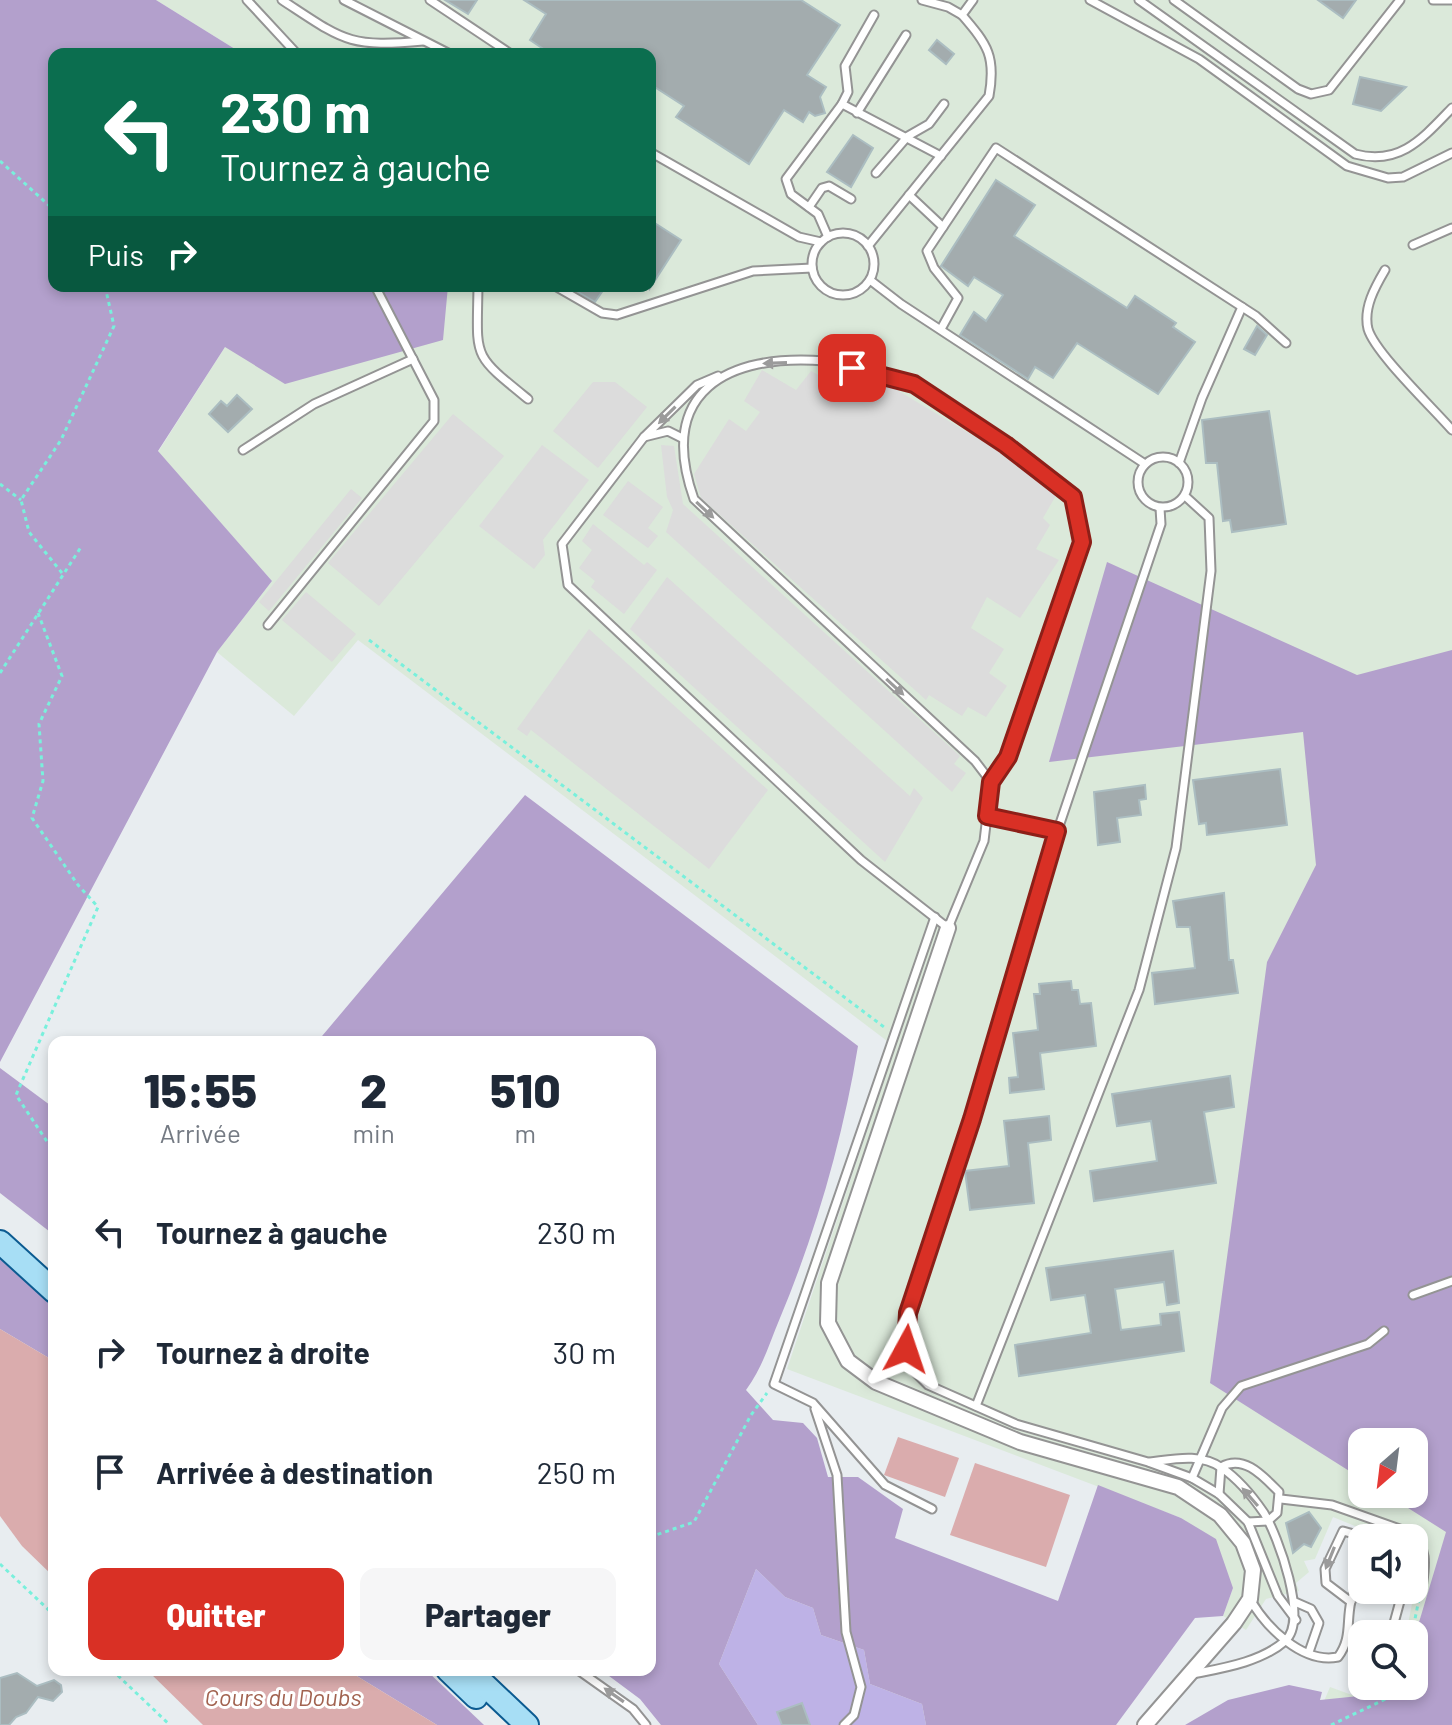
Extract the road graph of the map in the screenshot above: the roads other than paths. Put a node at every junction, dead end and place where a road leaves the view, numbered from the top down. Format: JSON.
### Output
{"nodes":[{"id":1,"x":247,"y":0,"type":"edge"},
{"id":2,"x":282,"y":0,"type":"edge"},
{"id":3,"x":344,"y":0,"type":"edge"},
{"id":4,"x":430,"y":0,"type":"edge"},
{"id":5,"x":922,"y":0,"type":"edge"},
{"id":6,"x":973,"y":0,"type":"edge"},
{"id":7,"x":1090,"y":0,"type":"edge"},
{"id":8,"x":1139,"y":0,"type":"edge"},
{"id":9,"x":1174,"y":0,"type":"edge"},
{"id":10,"x":1400,"y":0,"type":"edge"},
{"id":11,"x":1438,"y":1,"type":"edge"},
{"id":12,"x":1452,"y":3,"type":"edge"},
{"id":13,"x":874,"y":15,"type":"dead end"},
{"id":14,"x":962,"y":15,"type":"junction"},
{"id":15,"x":906,"y":35,"type":"dead end"},
{"id":16,"x":423,"y":41,"type":"junction"},
{"id":17,"x":499,"y":45,"type":"junction"},
{"id":18,"x":290,"y":48,"type":"edge"},
{"id":19,"x":438,"y":48,"type":"edge"},
{"id":20,"x":496,"y":48,"type":"edge"},
{"id":21,"x":503,"y":48,"type":"edge"},
{"id":22,"x":842,"y":104,"type":"junction"},
{"id":23,"x":944,"y":104,"type":"dead end"},
{"id":24,"x":1452,"y":108,"type":"edge"},
{"id":25,"x":857,"y":113,"type":"junction"},
{"id":26,"x":908,"y":136,"type":"junction"},
{"id":27,"x":1452,"y":153,"type":"edge"},
{"id":28,"x":656,"y":155,"type":"edge"},
{"id":29,"x":941,"y":156,"type":"junction"},
{"id":30,"x":876,"y":173,"type":"dead end"},
{"id":31,"x":909,"y":195,"type":"junction"},
{"id":32,"x":851,"y":199,"type":"dead end"},
{"id":33,"x":809,"y":207,"type":"junction"},
{"id":34,"x":943,"y":227,"type":"junction"},
{"id":35,"x":1452,"y":228,"type":"edge"},
{"id":36,"x":825,"y":240,"type":"junction"},
{"id":37,"x":1413,"y":245,"type":"dead end"},
{"id":38,"x":868,"y":246,"type":"junction"},
{"id":39,"x":812,"y":268,"type":"junction"},
{"id":40,"x":1385,"y":270,"type":"dead end"},
{"id":41,"x":870,"y":280,"type":"junction"},
{"id":42,"x":378,"y":292,"type":"edge"},
{"id":43,"x":478,"y":292,"type":"edge"},
{"id":44,"x":565,"y":292,"type":"edge"},
{"id":45,"x":1242,"y":307,"type":"junction"},
{"id":46,"x":941,"y":329,"type":"junction"},
{"id":47,"x":1286,"y":343,"type":"dead end"},
{"id":48,"x":413,"y":359,"type":"junction"},
{"id":49,"x":725,"y":373,"type":"junction"},
{"id":50,"x":528,"y":399,"type":"dead end"},
{"id":51,"x":1452,"y":430,"type":"edge"},
{"id":52,"x":644,"y":437,"type":"junction"},
{"id":53,"x":682,"y":438,"type":"junction"},
{"id":54,"x":243,"y":450,"type":"dead end"},
{"id":55,"x":1179,"y":463,"type":"junction"},
{"id":56,"x":1145,"y":464,"type":"junction"},
{"id":57,"x":1185,"y":496,"type":"junction"},
{"id":58,"x":1160,"y":508,"type":"junction"},
{"id":59,"x":268,"y":625,"type":"dead end"},
{"id":60,"x":991,"y":782,"type":"junction"},
{"id":61,"x":987,"y":816,"type":"junction"},
{"id":62,"x":1057,"y":831,"type":"junction"},
{"id":63,"x":935,"y":917,"type":"junction"},
{"id":64,"x":948,"y":928,"type":"junction"},
{"id":65,"x":0,"y":1226,"type":"edge"},
{"id":66,"x":0,"y":1242,"type":"edge"},
{"id":67,"x":48,"y":1268,"type":"edge"},
{"id":68,"x":1452,"y":1281,"type":"edge"},
{"id":69,"x":48,"y":1286,"type":"edge"},
{"id":70,"x":1413,"y":1295,"type":"dead end"},
{"id":71,"x":1384,"y":1331,"type":"dead end"},
{"id":72,"x":813,"y":1403,"type":"junction"},
{"id":73,"x":976,"y":1406,"type":"junction"},
{"id":74,"x":1199,"y":1458,"type":"junction"},
{"id":75,"x":1148,"y":1462,"type":"junction"},
{"id":76,"x":1221,"y":1467,"type":"junction"},
{"id":77,"x":1192,"y":1478,"type":"junction"},
{"id":78,"x":1219,"y":1494,"type":"junction"},
{"id":79,"x":1281,"y":1499,"type":"junction"},
{"id":80,"x":932,"y":1509,"type":"dead end"},
{"id":81,"x":1268,"y":1521,"type":"junction"},
{"id":82,"x":1248,"y":1522,"type":"junction"},
{"id":83,"x":1386,"y":1524,"type":"edge"},
{"id":84,"x":1348,"y":1532,"type":"edge"},
{"id":85,"x":1250,"y":1599,"type":"junction"},
{"id":86,"x":1348,"y":1600,"type":"edge"},
{"id":87,"x":1295,"y":1602,"type":"junction"},
{"id":88,"x":1351,"y":1604,"type":"edge"},
{"id":89,"x":1296,"y":1620,"type":"junction"},
{"id":90,"x":1285,"y":1641,"type":"junction"},
{"id":91,"x":1309,"y":1652,"type":"junction"},
{"id":92,"x":1190,"y":1675,"type":"junction"},
{"id":93,"x":454,"y":1676,"type":"edge"},
{"id":94,"x":475,"y":1676,"type":"edge"},
{"id":95,"x":586,"y":1676,"type":"edge"},
{"id":96,"x":506,"y":1725,"type":"edge"},
{"id":97,"x":527,"y":1725,"type":"edge"},
{"id":98,"x":646,"y":1725,"type":"edge"},
{"id":99,"x":844,"y":1725,"type":"edge"},
{"id":100,"x":1145,"y":1725,"type":"edge"}],
"edges":[{"from":1,"to":18,"type":"lane"},
{"from":2,"to":16,"type":"lane"},
{"from":3,"to":16,"type":"lane"},
{"from":4,"to":17,"type":"lane"},
{"from":5,"to":14,"type":"lane"},
{"from":6,"to":14,"type":"lane"},
{"from":7,"to":27,"type":"lane"},
{"from":8,"to":24,"type":"lane"},
{"from":9,"to":10,"type":"lane"},
{"from":11,"to":12,"type":"lane"},
{"from":13,"to":22,"type":"lane"},
{"from":14,"to":29,"type":"lane"},
{"from":15,"to":25,"type":"lane"},
{"from":16,"to":19,"type":"lane"},
{"from":17,"to":20,"type":"lane"},
{"from":17,"to":21,"type":"lane"},
{"from":22,"to":25,"type":"lane"},
{"from":22,"to":33,"type":"lane"},
{"from":23,"to":26,"type":"lane"},
{"from":25,"to":26,"type":"lane"},
{"from":26,"to":29,"type":"lane"},
{"from":26,"to":30,"type":"lane"},
{"from":28,"to":36,"type":"lane"},
{"from":29,"to":31,"type":"lane"},
{"from":31,"to":34,"type":"lane"},
{"from":31,"to":38,"type":"lane"},
{"from":32,"to":33,"type":"lane"},
{"from":33,"to":36,"type":"lane"},
{"from":34,"to":45,"type":"lane"},
{"from":34,"to":46,"type":"lane"},
{"from":35,"to":37,"type":"lane"},
{"from":36,"to":38,"type":"lane"},
{"from":36,"to":39,"type":"lane"},
{"from":38,"to":41,"type":"lane"},
{"from":39,"to":41,"type":"lane"},
{"from":39,"to":44,"type":"lane"},
{"from":40,"to":51,"type":"lane"},
{"from":41,"to":46,"type":"lane"},
{"from":42,"to":48,"type":"lane"},
{"from":43,"to":50,"type":"lane"},
{"from":45,"to":47,"type":"lane"},
{"from":45,"to":55,"type":"lane"},
{"from":46,"to":56,"type":"lane"},
{"from":48,"to":54,"type":"lane"},
{"from":48,"to":59,"type":"lane"},
{"from":49,"to":52,"type":"lane","one_way":true},
{"from":49,"to":53,"type":"lane"},
{"from":60,"to":49,"type":"lane","one_way":true},
{"from":52,"to":53,"type":"lane"},
{"from":52,"to":63,"type":"lane"},
{"from":53,"to":60,"type":"lane","one_way":true},
{"from":55,"to":56,"type":"lane"},
{"from":55,"to":57,"type":"lane"},
{"from":56,"to":58,"type":"lane"},
{"from":57,"to":58,"type":"lane"},
{"from":57,"to":73,"type":"lane"},
{"from":58,"to":62,"type":"lane"},
{"from":60,"to":61,"type":"lane"},
{"from":61,"to":62,"type":"lane"},
{"from":61,"to":64,"type":"lane"},
{"from":62,"to":73,"type":"lane"},
{"from":63,"to":64,"type":"lane"},
{"from":63,"to":72,"type":"lane"},
{"from":64,"to":85,"type":"street"},
{"from":65,"to":67,"type":"main road"},
{"from":66,"to":69,"type":"main road"},
{"from":68,"to":70,"type":"lane"},
{"from":71,"to":74,"type":"lane"},
{"from":72,"to":80,"type":"lane"},
{"from":72,"to":99,"type":"lane"},
{"from":73,"to":75,"type":"lane"},
{"from":74,"to":75,"type":"lane"},
{"from":74,"to":76,"type":"lane"},
{"from":74,"to":77,"type":"lane"},
{"from":75,"to":77,"type":"lane"},
{"from":76,"to":78,"type":"lane"},
{"from":76,"to":79,"type":"lane"},
{"from":81,"to":76,"type":"lane","one_way":true},
{"from":77,"to":78,"type":"lane"},
{"from":78,"to":82,"type":"lane"},
{"from":79,"to":81,"type":"lane"},
{"from":79,"to":83,"type":"lane"},
{"from":81,"to":82,"type":"lane"},
{"from":81,"to":87,"type":"lane"},
{"from":82,"to":89,"type":"lane"},
{"from":84,"to":86,"type":"lane","one_way":true},
{"from":85,"to":90,"type":"lane"},
{"from":85,"to":92,"type":"street"},
{"from":87,"to":89,"type":"lane"},
{"from":87,"to":91,"type":"lane"},
{"from":88,"to":91,"type":"lane"},
{"from":89,"to":90,"type":"lane"},
{"from":90,"to":91,"type":"lane"},
{"from":90,"to":92,"type":"lane"},
{"from":92,"to":100,"type":"street"},
{"from":93,"to":96,"type":"main road"},
{"from":94,"to":97,"type":"main road"},
{"from":98,"to":95,"type":"lane","one_way":true}]}
